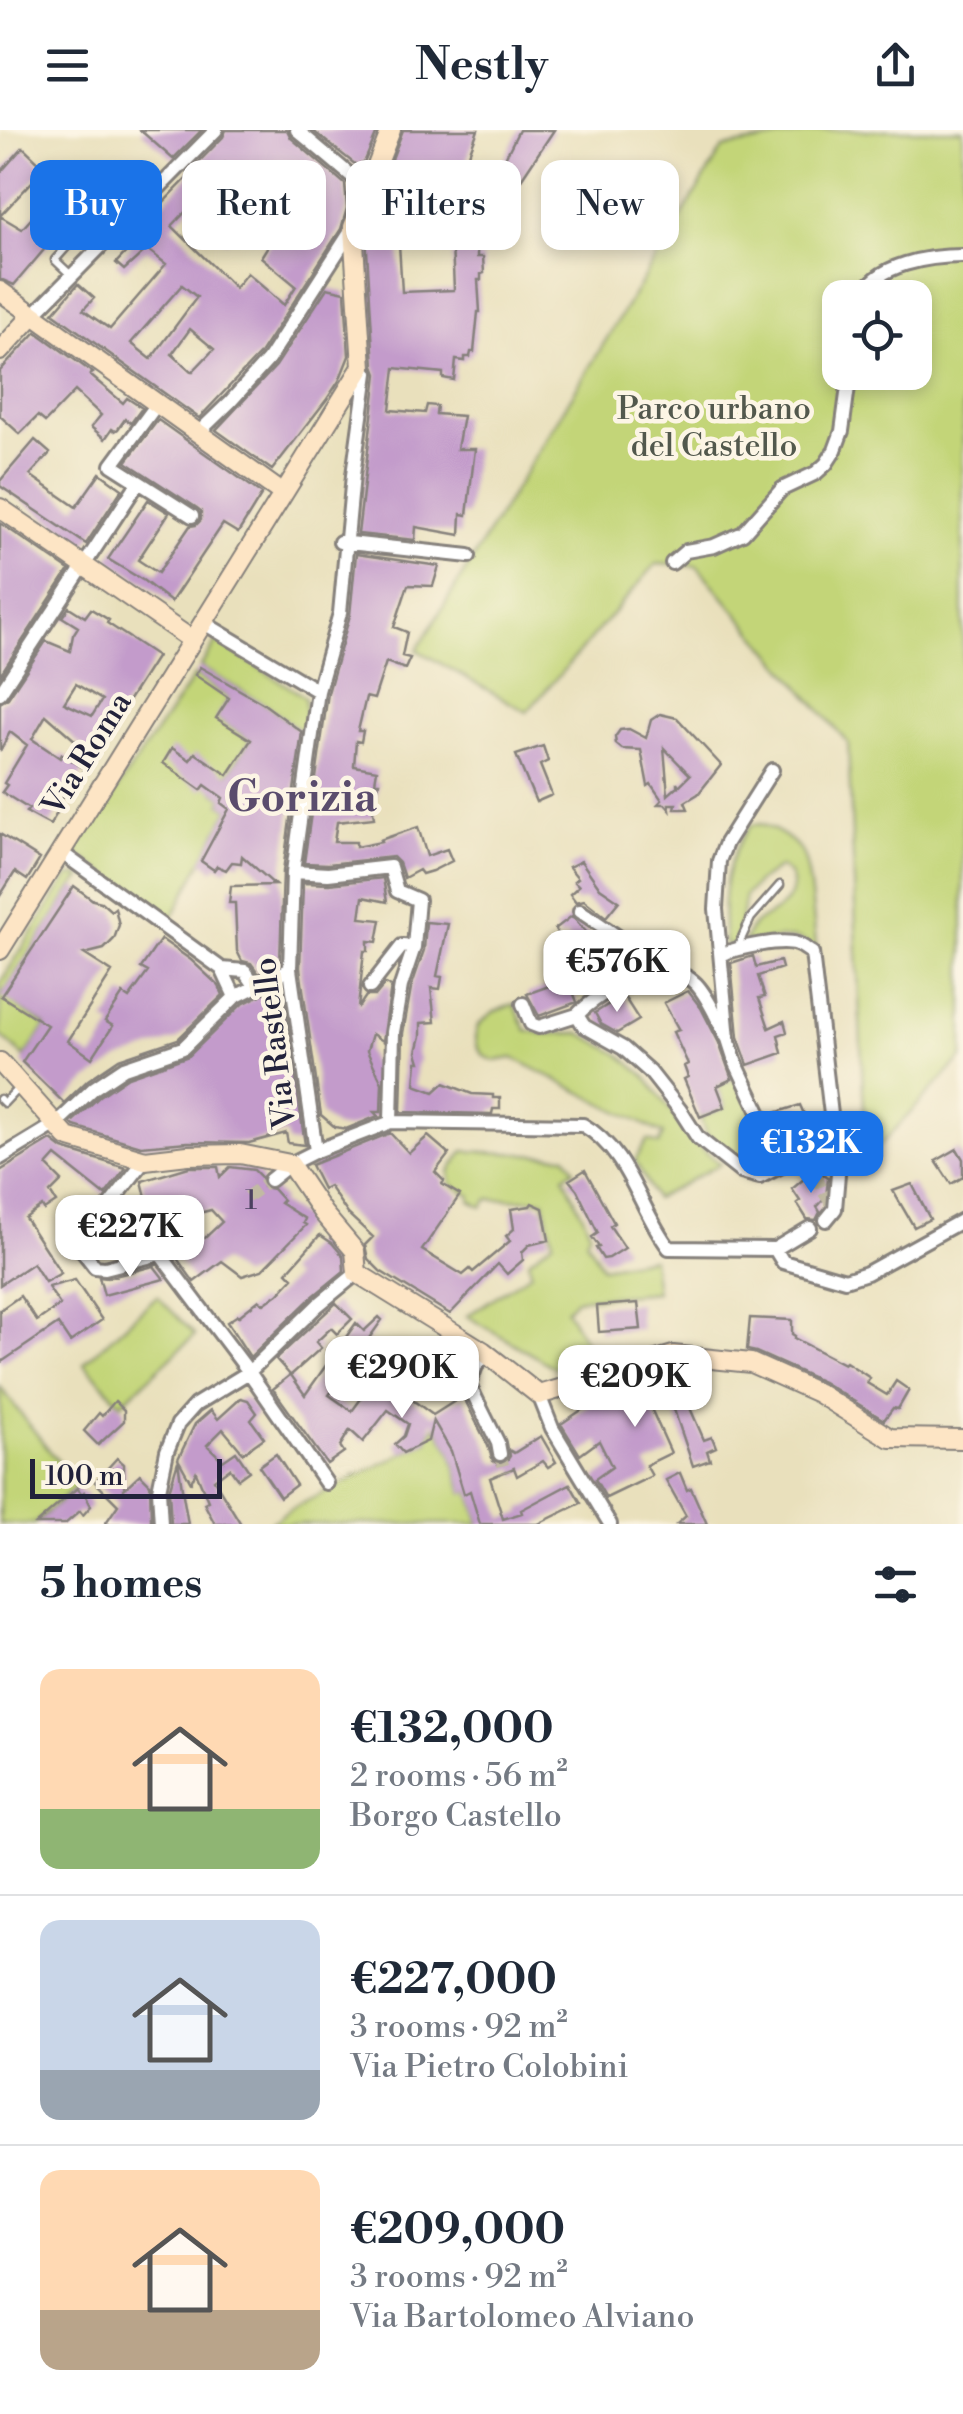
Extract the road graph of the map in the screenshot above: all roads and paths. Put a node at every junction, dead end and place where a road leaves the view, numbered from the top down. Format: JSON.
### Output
{"nodes":[{"id":1,"x":216,"y":130,"type":"edge"},
{"id":2,"x":297,"y":130,"type":"edge"},
{"id":3,"x":391,"y":130,"type":"edge"},
{"id":4,"x":380,"y":160,"type":"edge"},
{"id":5,"x":346,"y":171,"type":"edge"},
{"id":6,"x":162,"y":185,"type":"edge"},
{"id":7,"x":346,"y":240,"type":"edge"},
{"id":8,"x":65,"y":250,"type":"edge"},
{"id":9,"x":98,"y":250,"type":"edge"},
{"id":10,"x":355,"y":250,"type":"edge"},
{"id":11,"x":963,"y":256,"type":"edge"},
{"id":12,"x":73,"y":276,"type":"junction"},
{"id":13,"x":877,"y":280,"type":"edge"},
{"id":14,"x":0,"y":291,"type":"edge"},
{"id":15,"x":34,"y":316,"type":"junction"},
{"id":16,"x":0,"y":351,"type":"edge"},
{"id":17,"x":362,"y":367,"type":"junction"},
{"id":18,"x":848,"y":390,"type":"edge"},
{"id":19,"x":157,"y":404,"type":"junction"},
{"id":20,"x":198,"y":433,"type":"junction"},
{"id":21,"x":138,"y":482,"type":"junction"},
{"id":22,"x":287,"y":496,"type":"junction"},
{"id":23,"x":0,"y":508,"type":"edge"},
{"id":24,"x":192,"y":516,"type":"dead end"},
{"id":25,"x":343,"y":542,"type":"junction"},
{"id":26,"x":469,"y":556,"type":"dead end"},
{"id":27,"x":672,"y":564,"type":"dead end"},
{"id":28,"x":84,"y":565,"type":"junction"},
{"id":29,"x":204,"y":623,"type":"junction"},
{"id":30,"x":192,"y":640,"type":"junction"},
{"id":31,"x":317,"y":689,"type":"junction"},
{"id":32,"x":0,"y":694,"type":"edge"},
{"id":33,"x":772,"y":770,"type":"dead end"},
{"id":34,"x":62,"y":853,"type":"junction"},
{"id":35,"x":292,"y":872,"type":"junction"},
{"id":36,"x":780,"y":885,"type":"dead end"},
{"id":37,"x":580,"y":911,"type":"dead end"},
{"id":38,"x":414,"y":947,"type":"junction"},
{"id":39,"x":737,"y":949,"type":"junction"},
{"id":40,"x":0,"y":950,"type":"edge"},
{"id":41,"x":722,"y":954,"type":"junction"},
{"id":42,"x":222,"y":969,"type":"junction"},
{"id":43,"x":290,"y":969,"type":"junction"},
{"id":44,"x":646,"y":974,"type":"junction"},
{"id":45,"x":256,"y":987,"type":"junction"},
{"id":46,"x":370,"y":987,"type":"dead end"},
{"id":47,"x":235,"y":997,"type":"junction"},
{"id":48,"x":523,"y":1004,"type":"dead end"},
{"id":49,"x":577,"y":1015,"type":"junction"},
{"id":50,"x":728,"y":1039,"type":"junction"},
{"id":51,"x":0,"y":1062,"type":"edge"},
{"id":52,"x":21,"y":1085,"type":"junction"},
{"id":53,"x":0,"y":1100,"type":"edge"},
{"id":54,"x":391,"y":1122,"type":"junction"},
{"id":55,"x":62,"y":1131,"type":"junction"},
{"id":56,"x":316,"y":1150,"type":"junction"},
{"id":57,"x":836,"y":1154,"type":"junction"},
{"id":58,"x":1,"y":1156,"type":"edge"},
{"id":59,"x":145,"y":1160,"type":"junction"},
{"id":60,"x":290,"y":1164,"type":"junction"},
{"id":61,"x":784,"y":1165,"type":"junction"},
{"id":62,"x":270,"y":1180,"type":"tunnel mouth"},
{"id":63,"x":826,"y":1220,"type":"dead end"},
{"id":64,"x":963,"y":1220,"type":"edge"},
{"id":65,"x":810,"y":1228,"type":"dead end"},
{"id":66,"x":776,"y":1249,"type":"junction"},
{"id":67,"x":358,"y":1273,"type":"junction"},
{"id":68,"x":487,"y":1354,"type":"junction"},
{"id":69,"x":249,"y":1372,"type":"junction"},
{"id":70,"x":538,"y":1394,"type":"junction"},
{"id":71,"x":963,"y":1439,"type":"edge"},
{"id":72,"x":500,"y":1454,"type":"tunnel mouth"},
{"id":73,"x":326,"y":1484,"type":"dead end"},
{"id":74,"x":161,"y":1524,"type":"edge"},
{"id":75,"x":610,"y":1524,"type":"edge"}],
"edges":[{"from":1,"to":6,"type":"street"},
{"from":2,"to":5,"type":"street"},
{"from":3,"to":4,"type":"main road"},
{"from":7,"to":20,"type":"street"},
{"from":8,"to":12,"type":"lane"},
{"from":9,"to":12,"type":"street"},
{"from":10,"to":17,"type":"main road"},
{"from":11,"to":13,"type":"street"},
{"from":12,"to":15,"type":"street"},
{"from":14,"to":15,"type":"main road"},
{"from":15,"to":16,"type":"main road"},
{"from":15,"to":19,"type":"main road"},
{"from":17,"to":22,"type":"main road","name":"Via Roma"},
{"from":17,"to":25,"type":"street","name":"Via Rastello"},
{"from":18,"to":27,"type":"street"},
{"from":19,"to":20,"type":"main road"},
{"from":19,"to":21,"type":"street"},
{"from":20,"to":22,"type":"main road"},
{"from":21,"to":24,"type":"street"},
{"from":21,"to":28,"type":"street"},
{"from":22,"to":29,"type":"main road","name":"Via Roma"},
{"from":23,"to":28,"type":"main road"},
{"from":25,"to":26,"type":"street"},
{"from":25,"to":31,"type":"street","name":"Via Rastello"},
{"from":28,"to":30,"type":"main road"},
{"from":28,"to":32,"type":"street"},
{"from":29,"to":30,"type":"main road","name":"Via Roma"},
{"from":29,"to":31,"type":"street"},
{"from":30,"to":34,"type":"main road","name":"Via Roma"},
{"from":31,"to":35,"type":"street","name":"Via Rastello"},
{"from":33,"to":41,"type":"street"},
{"from":34,"to":40,"type":"main road","name":"Via Roma"},
{"from":34,"to":42,"type":"street"},
{"from":35,"to":38,"type":"street"},
{"from":35,"to":43,"type":"street","name":"Via Rastello"},
{"from":36,"to":39,"type":"lane"},
{"from":37,"to":44,"type":"street"},
{"from":38,"to":46,"type":"street"},
{"from":38,"to":54,"type":"street"},
{"from":39,"to":41,"type":"street"},
{"from":39,"to":57,"type":"street"},
{"from":41,"to":50,"type":"street"},
{"from":42,"to":45,"type":"street"},
{"from":42,"to":47,"type":"street"},
{"from":43,"to":45,"type":"street"},
{"from":43,"to":56,"type":"street","name":"Via Rastello"},
{"from":44,"to":49,"type":"street"},
{"from":44,"to":50,"type":"street"},
{"from":45,"to":47,"type":"street"},
{"from":47,"to":55,"type":"street"},
{"from":48,"to":49,"type":"street"},
{"from":49,"to":61,"type":"street"},
{"from":50,"to":61,"type":"street"},
{"from":51,"to":52,"type":"main road"},
{"from":52,"to":53,"type":"lane"},
{"from":52,"to":55,"type":"main road"},
{"from":54,"to":56,"type":"street"},
{"from":54,"to":66,"type":"street"},
{"from":55,"to":58,"type":"street"},
{"from":55,"to":59,"type":"main road"},
{"from":56,"to":60,"type":"street"},
{"from":57,"to":61,"type":"street"},
{"from":57,"to":63,"type":"street"},
{"from":59,"to":60,"type":"main road"},
{"from":59,"to":69,"type":"street"},
{"from":60,"to":62,"type":"street"},
{"from":60,"to":67,"type":"main road"},
{"from":64,"to":66,"type":"street"},
{"from":65,"to":66,"type":"street"},
{"from":67,"to":68,"type":"main road"},
{"from":67,"to":69,"type":"street"},
{"from":68,"to":70,"type":"main road"},
{"from":68,"to":72,"type":"street"},
{"from":69,"to":73,"type":"street"},
{"from":69,"to":74,"type":"street"},
{"from":70,"to":71,"type":"main road"},
{"from":70,"to":75,"type":"street"}]}
